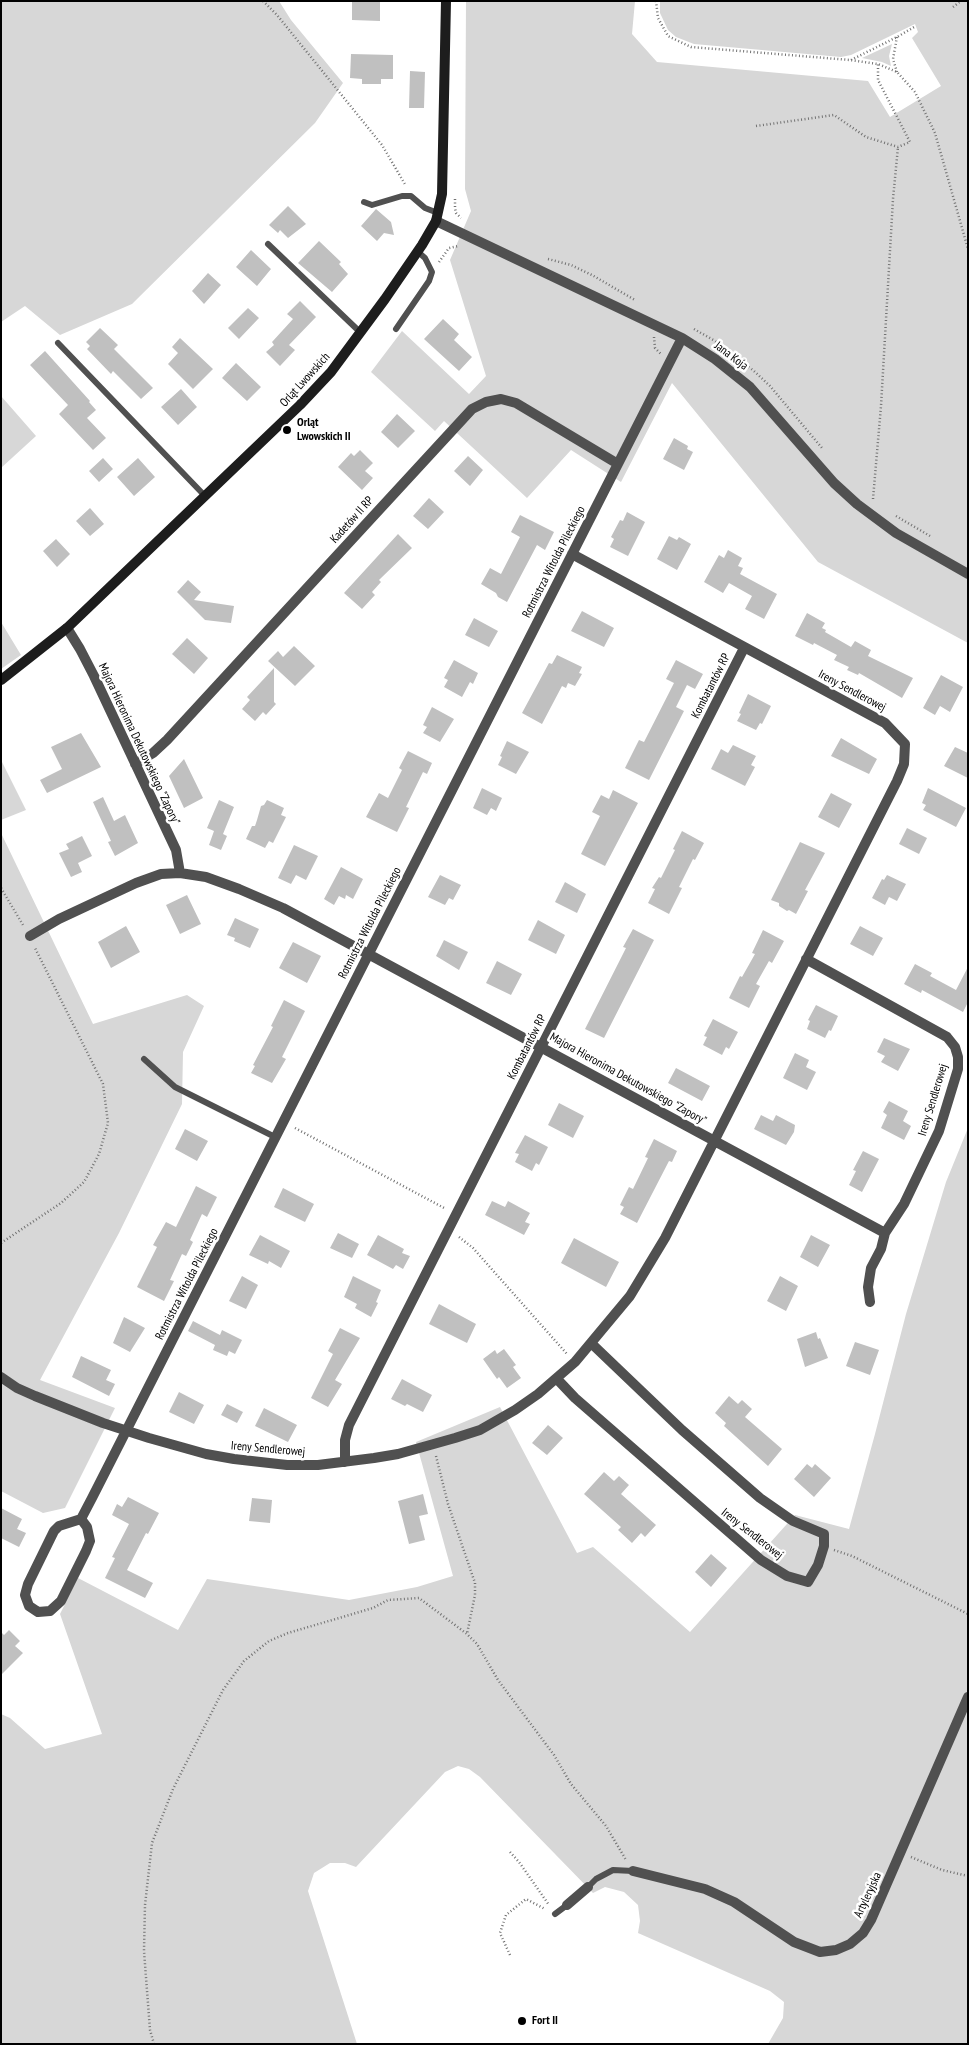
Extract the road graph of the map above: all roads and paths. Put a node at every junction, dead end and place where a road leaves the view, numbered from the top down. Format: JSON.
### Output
{"nodes":[{"id":1,"x":263,"y":1,"type":"edge"},
{"id":2,"x":446,"y":1,"type":"edge"},
{"id":3,"x":656,"y":1,"type":"edge"},
{"id":4,"x":962,"y":1,"type":"edge"},
{"id":5,"x":953,"y":7,"type":"dead end"},
{"id":6,"x":916,"y":26,"type":"dead end"},
{"id":7,"x":898,"y":37,"type":"junction"},
{"id":8,"x":850,"y":60,"type":"junction"},
{"id":9,"x":878,"y":64,"type":"junction"},
{"id":10,"x":897,"y":72,"type":"junction"},
{"id":11,"x":756,"y":126,"type":"dead end"},
{"id":12,"x":898,"y":148,"type":"junction"},
{"id":13,"x":410,"y":196,"type":"junction"},
{"id":14,"x":364,"y":202,"type":"dead end"},
{"id":15,"x":437,"y":217,"type":"junction"},
{"id":16,"x":268,"y":244,"type":"dead end"},
{"id":17,"x":458,"y":246,"type":"dead end"},
{"id":18,"x":968,"y":249,"type":"edge"},
{"id":19,"x":417,"y":251,"type":"junction"},
{"id":20,"x":432,"y":272,"type":"junction"},
{"id":21,"x":396,"y":329,"type":"dead end"},
{"id":22,"x":361,"y":333,"type":"junction"},
{"id":23,"x":682,"y":338,"type":"junction"},
{"id":24,"x":58,"y":343,"type":"dead end"},
{"id":25,"x":618,"y":464,"type":"junction"},
{"id":26,"x":205,"y":496,"type":"junction"},
{"id":27,"x":873,"y":499,"type":"dead end"},
{"id":28,"x":572,"y":554,"type":"junction"},
{"id":29,"x":968,"y":574,"type":"edge"},
{"id":30,"x":67,"y":628,"type":"junction"},
{"id":31,"x":744,"y":648,"type":"junction"},
{"id":32,"x":1,"y":680,"type":"edge"},
{"id":33,"x":135,"y":764,"type":"junction"},
{"id":34,"x":180,"y":873,"type":"junction"},
{"id":35,"x":1,"y":888,"type":"edge"},
{"id":36,"x":30,"y":936,"type":"junction"},
{"id":37,"x":368,"y":954,"type":"junction"},
{"id":38,"x":806,"y":959,"type":"junction"},
{"id":39,"x":542,"y":1046,"type":"junction"},
{"id":40,"x":144,"y":1060,"type":"dead end"},
{"id":41,"x":283,"y":1121,"type":"junction"},
{"id":42,"x":275,"y":1137,"type":"junction"},
{"id":43,"x":714,"y":1140,"type":"junction"},
{"id":44,"x":456,"y":1214,"type":"junction"},
{"id":45,"x":448,"y":1230,"type":"junction"},
{"id":46,"x":885,"y":1233,"type":"junction"},
{"id":47,"x":1,"y":1243,"type":"edge"},
{"id":48,"x":870,"y":1302,"type":"dead end"},
{"id":49,"x":592,"y":1344,"type":"junction"},
{"id":50,"x":575,"y":1362,"type":"junction"},
{"id":51,"x":1,"y":1377,"type":"edge"},
{"id":52,"x":557,"y":1379,"type":"junction"},
{"id":53,"x":126,"y":1430,"type":"junction"},
{"id":54,"x":433,"y":1445,"type":"junction"},
{"id":55,"x":345,"y":1462,"type":"junction"},
{"id":56,"x":81,"y":1519,"type":"junction"},
{"id":57,"x":824,"y":1546,"type":"junction"},
{"id":58,"x":968,"y":1614,"type":"edge"},
{"id":59,"x":467,"y":1634,"type":"junction"},
{"id":60,"x":968,"y":1697,"type":"edge"},
{"id":61,"x":510,"y":1852,"type":"dead end"},
{"id":62,"x":900,"y":1853,"type":"junction"},
{"id":63,"x":633,"y":1871,"type":"junction"},
{"id":64,"x":968,"y":1876,"type":"edge"},
{"id":65,"x":588,"y":1887,"type":"joint"},
{"id":66,"x":567,"y":1905,"type":"joint"},
{"id":67,"x":556,"y":1914,"type":"junction"},
{"id":68,"x":510,"y":1955,"type":"dead end"},
{"id":69,"x":154,"y":2044,"type":"edge"}],
"edges":[{"from":1,"to":13,"type":"path"},
{"from":2,"to":15,"type":"street","name":"Orląt Lwowskich"},
{"from":3,"to":8,"type":"path"},
{"from":4,"to":5,"type":"path"},
{"from":6,"to":7,"type":"path"},
{"from":7,"to":8,"type":"path"},
{"from":7,"to":10,"type":"path"},
{"from":8,"to":9,"type":"path"},
{"from":9,"to":10,"type":"path"},
{"from":9,"to":12,"type":"path"},
{"from":10,"to":18,"type":"path"},
{"from":11,"to":12,"type":"path"},
{"from":12,"to":27,"type":"path"},
{"from":13,"to":14,"type":"lane"},
{"from":13,"to":15,"type":"lane"},
{"from":15,"to":19,"type":"street","name":"Orląt Lwowskich"},
{"from":15,"to":23,"type":"street","name":"Jana Koja"},
{"from":16,"to":22,"type":"lane"},
{"from":17,"to":20,"type":"path"},
{"from":19,"to":20,"type":"lane"},
{"from":19,"to":22,"type":"street","name":"Orląt Lwowskich"},
{"from":20,"to":21,"type":"lane"},
{"from":22,"to":26,"type":"street","name":"Orląt Lwowskich"},
{"from":23,"to":25,"type":"street","name":"Rotmistrza Witolda Pileckiego"},
{"from":23,"to":29,"type":"street","name":"Jana Koja"},
{"from":24,"to":26,"type":"lane"},
{"from":25,"to":28,"type":"street","name":"Rotmistrza Witolda Pileckiego"},
{"from":25,"to":33,"type":"street","name":"Kadetów II RP"},
{"from":26,"to":30,"type":"street","name":"Orląt Lwowskich"},
{"from":28,"to":31,"type":"street","name":"Ireny Sendlerowej"},
{"from":28,"to":37,"type":"street","name":"Rotmistrza Witolda Pileckiego"},
{"from":30,"to":32,"type":"street","name":"Orląt Lwowskich"},
{"from":30,"to":33,"type":"street","name":"Majora Hieronima Dekutowskiego \"Zapory\""},
{"from":31,"to":38,"type":"street","name":"Ireny Sendlerowej"},
{"from":31,"to":39,"type":"street","name":"Kombatantów RP"},
{"from":33,"to":34,"type":"street","name":"Majora Hieronima Dekutowskiego \"Zapory\""},
{"from":34,"to":36,"type":"street","name":"Majora Hieronima Dekutowskiego \"Zapory\""},
{"from":34,"to":37,"type":"street","name":"Majora Hieronima Dekutowskiego \"Zapory\""},
{"from":35,"to":36,"type":"path"},
{"from":36,"to":47,"type":"path"},
{"from":37,"to":39,"type":"street","name":"Majora Hieronima Dekutowskiego \"Zapory\""},
{"from":37,"to":41,"type":"street","name":"Rotmistrza Witolda Pileckiego"},
{"from":38,"to":43,"type":"street","name":"Ireny Sendlerowej"},
{"from":38,"to":46,"type":"street","name":"Ireny Sendlerowej"},
{"from":39,"to":43,"type":"street","name":"Majora Hieronima Dekutowskiego \"Zapory\""},
{"from":39,"to":44,"type":"street","name":"Kombatantów RP"},
{"from":40,"to":42,"type":"lane"},
{"from":41,"to":42,"type":"street","name":"Rotmistrza Witolda Pileckiego"},
{"from":41,"to":44,"type":"path"},
{"from":42,"to":53,"type":"street","name":"Rotmistrza Witolda Pileckiego"},
{"from":43,"to":46,"type":"street"},
{"from":43,"to":49,"type":"street","name":"Ireny Sendlerowej"},
{"from":44,"to":45,"type":"street","name":"Kombatantów RP"},
{"from":45,"to":50,"type":"path"},
{"from":45,"to":55,"type":"street","name":"Kombatantów RP"},
{"from":46,"to":48,"type":"street","name":"Ireny Sendlerowej"},
{"from":49,"to":50,"type":"street","name":"Ireny Sendlerowej"},
{"from":49,"to":57,"type":"street"},
{"from":50,"to":52,"type":"street","name":"Ireny Sendlerowej"},
{"from":51,"to":53,"type":"street","name":"Ireny Sendlerowej"},
{"from":52,"to":54,"type":"street","name":"Ireny Sendlerowej"},
{"from":52,"to":57,"type":"street","name":"Ireny Sendlerowej"},
{"from":53,"to":55,"type":"street","name":"Ireny Sendlerowej"},
{"from":53,"to":56,"type":"street","name":"Rotmistrza Witolda Pileckiego"},
{"from":54,"to":55,"type":"street","name":"Ireny Sendlerowej"},
{"from":54,"to":59,"type":"path"},
{"from":56,"to":56,"type":"street"},
{"from":57,"to":58,"type":"path"},
{"from":59,"to":63,"type":"path"},
{"from":59,"to":69,"type":"path"},
{"from":60,"to":62,"type":"street","name":"Artyleryjska"},
{"from":61,"to":67,"type":"path"},
{"from":62,"to":63,"type":"street","name":"Artyleryjska"},
{"from":62,"to":64,"type":"path"},
{"from":63,"to":65,"type":"lane","name":"Artyleryjska"},
{"from":65,"to":66,"type":"street"},
{"from":66,"to":67,"type":"lane"},
{"from":67,"to":68,"type":"path"}]}
